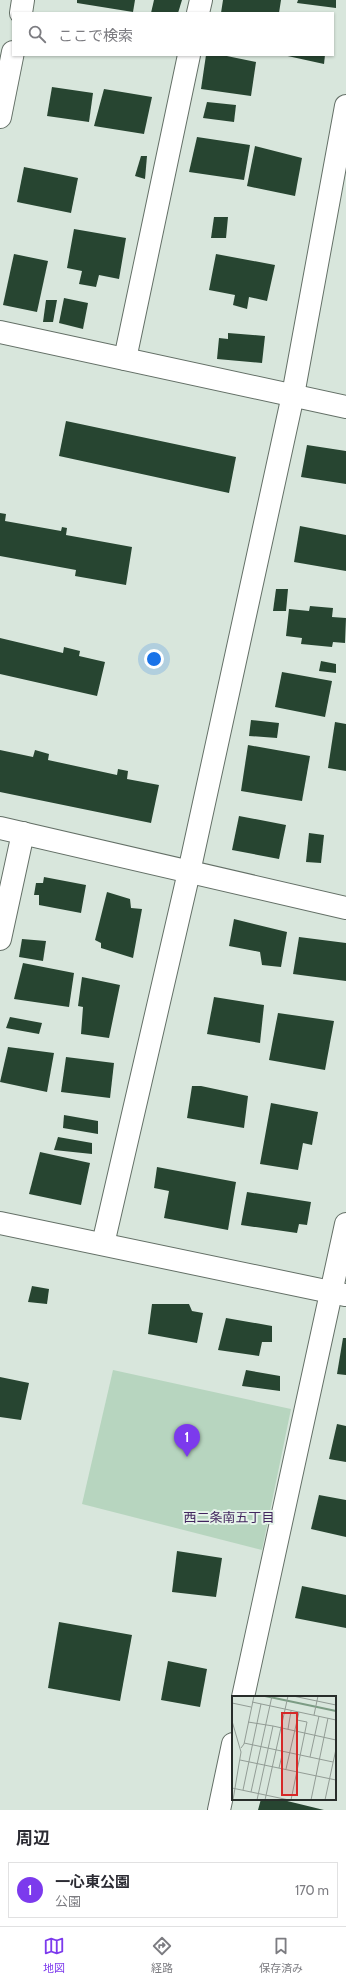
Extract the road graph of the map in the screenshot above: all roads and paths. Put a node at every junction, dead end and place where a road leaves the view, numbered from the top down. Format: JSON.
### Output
{"nodes":[{"id":1,"x":23,"y":0,"type":"edge"},
{"id":2,"x":201,"y":0,"type":"edge"},
{"id":3,"x":21,"y":12,"type":"edge"},
{"id":4,"x":198,"y":12,"type":"edge"},
{"id":5,"x":12,"y":56,"type":"edge"},
{"id":6,"x":189,"y":56,"type":"edge"},
{"id":7,"x":346,"y":106,"type":"edge"},
{"id":8,"x":0,"y":117,"type":"edge"},
{"id":9,"x":342,"y":150,"type":"edge"},
{"id":10,"x":0,"y":332,"type":"edge"},
{"id":11,"x":125,"y":359,"type":"junction"},
{"id":12,"x":293,"y":395,"type":"junction"},
{"id":13,"x":346,"y":407,"type":"edge"},
{"id":14,"x":0,"y":828,"type":"edge"},
{"id":15,"x":22,"y":833,"type":"junction"},
{"id":16,"x":189,"y":872,"type":"junction"},
{"id":17,"x":346,"y":908,"type":"edge"},
{"id":18,"x":0,"y":940,"type":"edge"},
{"id":19,"x":0,"y":1223,"type":"edge"},
{"id":20,"x":346,"y":1224,"type":"edge"},
{"id":21,"x":103,"y":1244,"type":"junction"},
{"id":22,"x":339,"y":1294,"type":"edge"},
{"id":23,"x":243,"y":1696,"type":"edge"},
{"id":24,"x":232,"y":1749,"type":"edge"},
{"id":25,"x":219,"y":1810,"type":"edge"}],
"edges":[{"from":1,"to":3,"type":"street"},
{"from":2,"to":4,"type":"street"},
{"from":5,"to":8,"type":"street"},
{"from":6,"to":11,"type":"street"},
{"from":7,"to":9,"type":"street"},
{"from":9,"to":12,"type":"street"},
{"from":10,"to":11,"type":"street"},
{"from":11,"to":12,"type":"street"},
{"from":12,"to":13,"type":"street"},
{"from":12,"to":16,"type":"street"},
{"from":14,"to":15,"type":"street"},
{"from":15,"to":16,"type":"street"},
{"from":15,"to":18,"type":"street"},
{"from":16,"to":17,"type":"street"},
{"from":16,"to":21,"type":"street"},
{"from":19,"to":21,"type":"street"},
{"from":20,"to":22,"type":"street"},
{"from":21,"to":22,"type":"street"},
{"from":22,"to":23,"type":"street"},
{"from":24,"to":25,"type":"street"}]}
